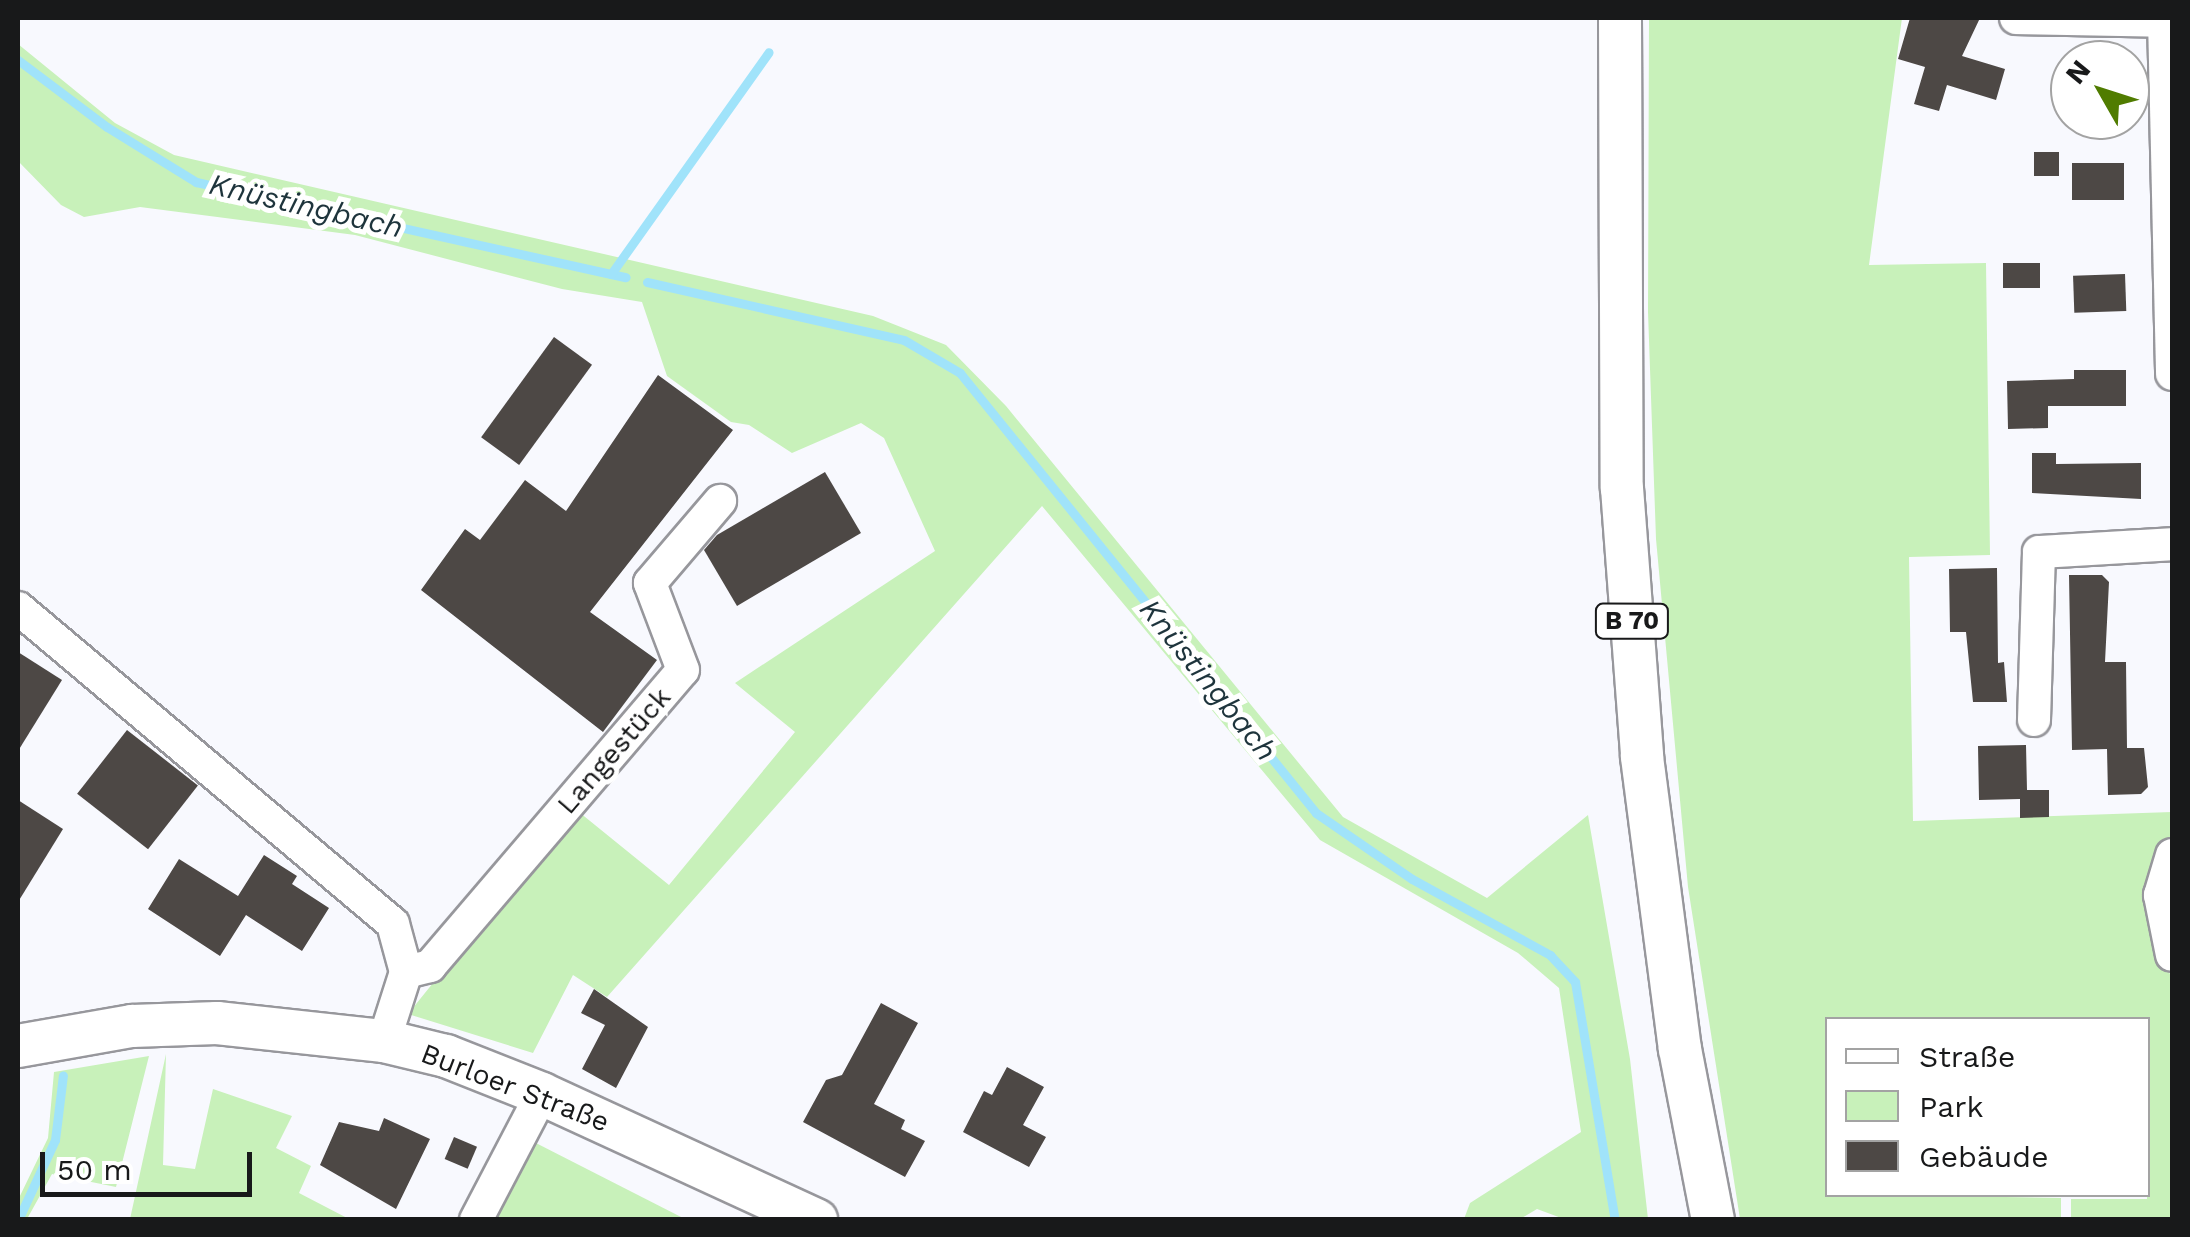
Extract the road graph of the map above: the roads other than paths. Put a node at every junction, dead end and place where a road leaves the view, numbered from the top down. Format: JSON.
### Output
{"nodes":[{"id":1,"x":1620,"y":18,"type":"edge"},
{"id":2,"x":2016,"y":18,"type":"edge"},
{"id":3,"x":2167,"y":20,"type":"edge"},
{"id":4,"x":2170,"y":316,"type":"edge"},
{"id":5,"x":2172,"y":374,"type":"edge"},
{"id":6,"x":720,"y":501,"type":"dead end"},
{"id":7,"x":2172,"y":544,"type":"edge"},
{"id":8,"x":18,"y":608,"type":"edge"},
{"id":9,"x":2034,"y":720,"type":"dead end"},
{"id":10,"x":2172,"y":856,"type":"edge"},
{"id":11,"x":2172,"y":955,"type":"edge"},
{"id":12,"x":406,"y":972,"type":"junction"},
{"id":13,"x":384,"y":1041,"type":"junction"},
{"id":14,"x":18,"y":1046,"type":"edge"},
{"id":15,"x":542,"y":1094,"type":"junction"},
{"id":16,"x":476,"y":1220,"type":"edge"},
{"id":17,"x":816,"y":1220,"type":"edge"},
{"id":18,"x":1713,"y":1220,"type":"edge"}],
"edges":[{"from":1,"to":18,"type":"main road","number":"B 70"},
{"from":2,"to":3,"type":"street"},
{"from":3,"to":4,"type":"street"},
{"from":4,"to":5,"type":"street"},
{"from":6,"to":12,"type":"street","name":"Langestück"},
{"from":7,"to":9,"type":"street"},
{"from":8,"to":12,"type":"street"},
{"from":10,"to":11,"type":"street"},
{"from":12,"to":13,"type":"street"},
{"from":13,"to":14,"type":"main road","name":"Burloer Straße"},
{"from":13,"to":15,"type":"main road","name":"Burloer Straße"},
{"from":15,"to":16,"type":"street"},
{"from":15,"to":17,"type":"main road","name":"Burloer Straße"}]}
